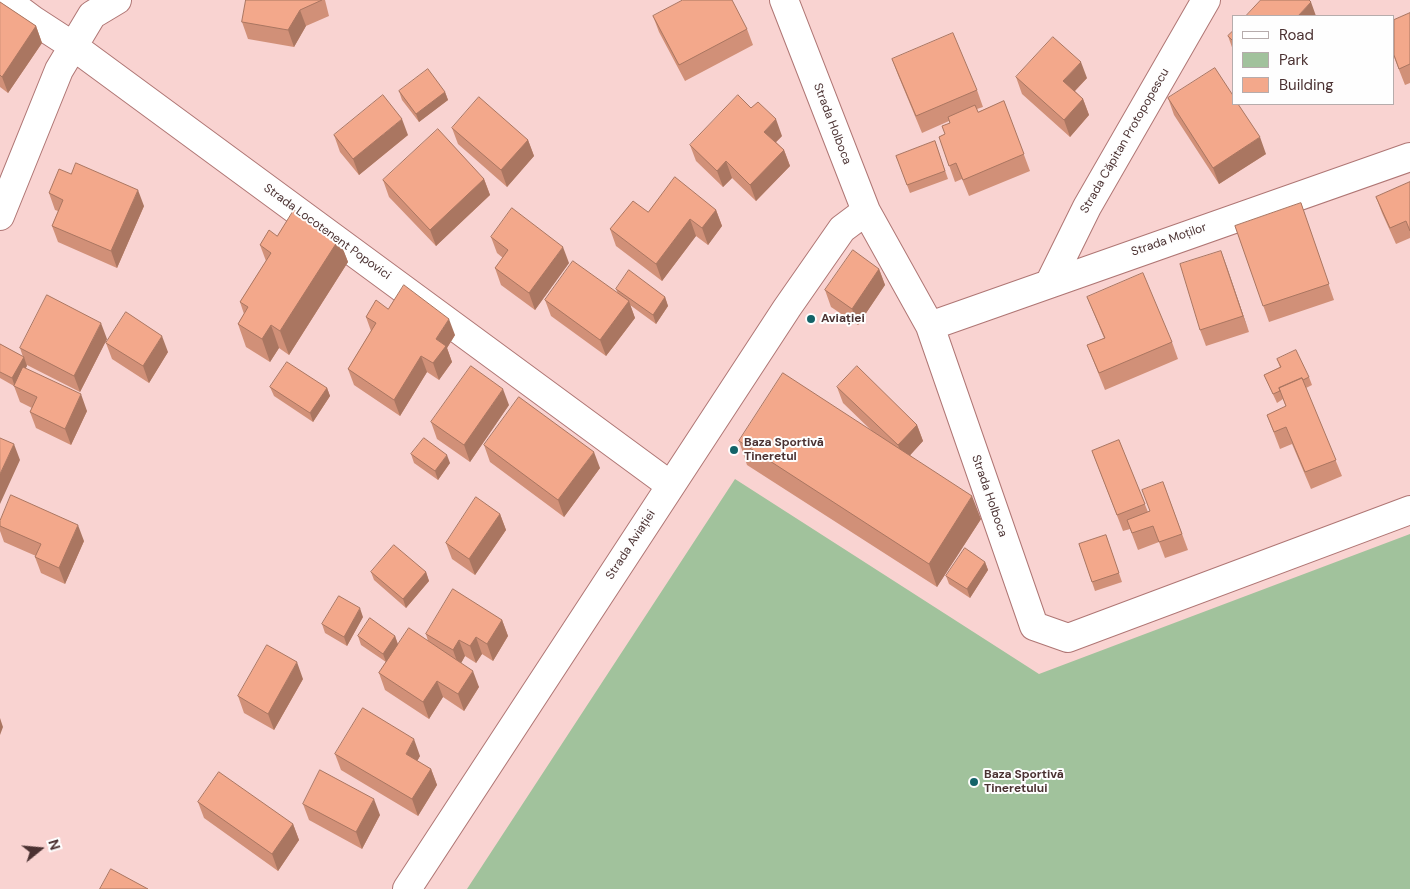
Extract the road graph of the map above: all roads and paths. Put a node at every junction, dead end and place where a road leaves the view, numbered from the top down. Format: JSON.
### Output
{"nodes":[{"id":1,"x":6,"y":0,"type":"edge"},
{"id":2,"x":117,"y":0,"type":"edge"},
{"id":3,"x":784,"y":0,"type":"edge"},
{"id":4,"x":1206,"y":0,"type":"edge"},
{"id":5,"x":73,"y":46,"type":"junction"},
{"id":6,"x":1410,"y":158,"type":"edge"},
{"id":7,"x":866,"y":211,"type":"junction"},
{"id":8,"x":0,"y":216,"type":"edge"},
{"id":9,"x":1049,"y":284,"type":"junction"},
{"id":10,"x":930,"y":326,"type":"junction"},
{"id":11,"x":670,"y":485,"type":"junction"},
{"id":12,"x":1410,"y":510,"type":"edge"},
{"id":13,"x":407,"y":889,"type":"edge"}],
"edges":[{"from":1,"to":5,"type":"street","name":"Strada Locotenent Popovici"},
{"from":2,"to":5,"type":"street"},
{"from":3,"to":7,"type":"street","name":"Strada Holboca"},
{"from":4,"to":9,"type":"street","name":"Strada Căpitan Protopopescu"},
{"from":5,"to":8,"type":"street"},
{"from":5,"to":11,"type":"street","name":"Strada Locotenent Popovici"},
{"from":6,"to":9,"type":"street","name":"Strada Moților"},
{"from":7,"to":10,"type":"street","name":"Strada Holboca"},
{"from":7,"to":11,"type":"street","name":"Strada Aviației"},
{"from":9,"to":10,"type":"street","name":"Strada Moților"},
{"from":10,"to":12,"type":"street","name":"Strada Holboca"},
{"from":11,"to":13,"type":"street","name":"Strada Aviației"}]}
